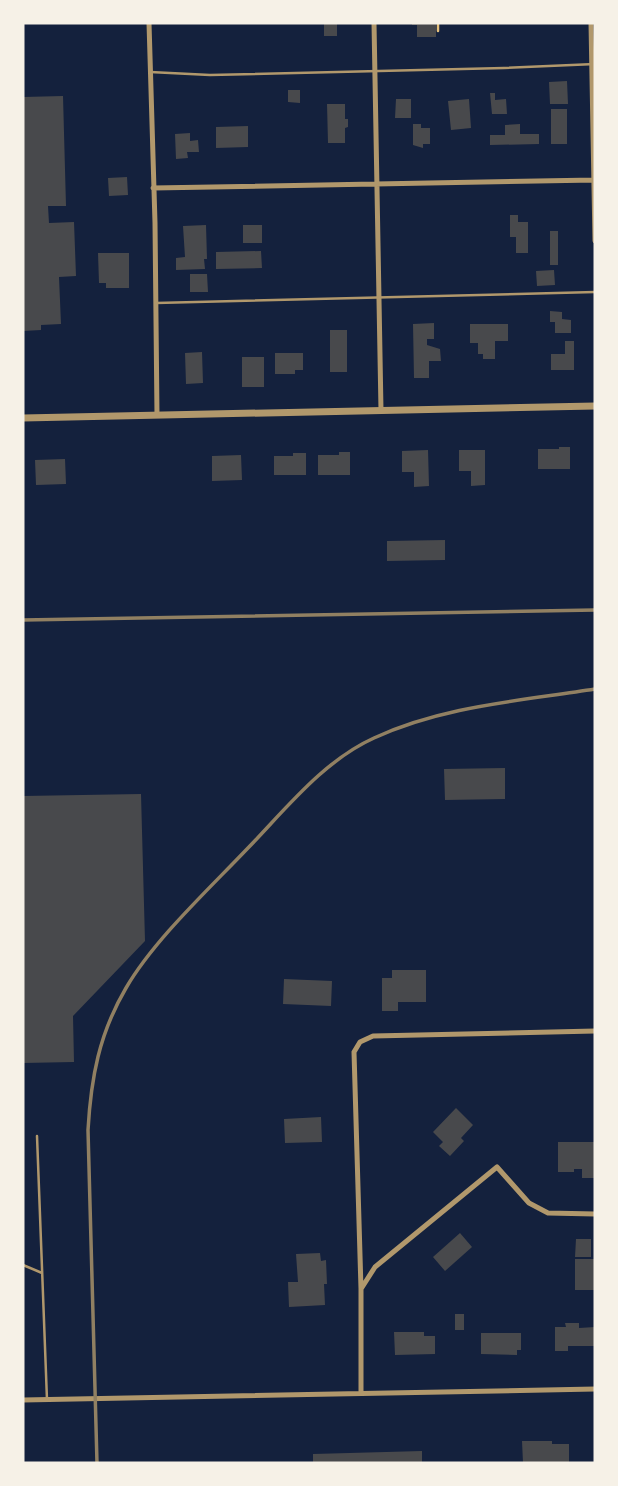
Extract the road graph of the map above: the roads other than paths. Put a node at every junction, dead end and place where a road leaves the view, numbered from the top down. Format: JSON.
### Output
{"nodes":[{"id":1,"x":149,"y":23,"type":"edge"},
{"id":2,"x":374,"y":23,"type":"edge"},
{"id":3,"x":591,"y":23,"type":"edge"},
{"id":4,"x":594,"y":64,"type":"edge"},
{"id":5,"x":375,"y":71,"type":"junction"},
{"id":6,"x":150,"y":72,"type":"junction"},
{"id":7,"x":595,"y":180,"type":"edge"},
{"id":8,"x":377,"y":183,"type":"junction"},
{"id":9,"x":153,"y":188,"type":"junction"},
{"id":10,"x":595,"y":241,"type":"edge"},
{"id":11,"x":595,"y":292,"type":"edge"},
{"id":12,"x":379,"y":298,"type":"junction"},
{"id":13,"x":156,"y":303,"type":"junction"},
{"id":14,"x":595,"y":406,"type":"edge"},
{"id":15,"x":381,"y":410,"type":"junction"},
{"id":16,"x":157,"y":415,"type":"junction"},
{"id":17,"x":23,"y":418,"type":"edge"},
{"id":18,"x":595,"y":1031,"type":"edge"},
{"id":19,"x":37,"y":1136,"type":"dead end"},
{"id":20,"x":595,"y":1214,"type":"edge"},
{"id":21,"x":23,"y":1265,"type":"edge"},
{"id":22,"x":42,"y":1273,"type":"junction"},
{"id":23,"x":361,"y":1289,"type":"junction"},
{"id":24,"x":595,"y":1389,"type":"edge"},
{"id":25,"x":361,"y":1393,"type":"junction"},
{"id":26,"x":23,"y":1400,"type":"edge"},
{"id":27,"x":47,"y":1400,"type":"junction"}],
"edges":[{"from":1,"to":6,"type":"street"},
{"from":2,"to":5,"type":"street"},
{"from":3,"to":4,"type":"street"},
{"from":4,"to":5,"type":"lane"},
{"from":4,"to":7,"type":"street"},
{"from":5,"to":6,"type":"lane"},
{"from":5,"to":8,"type":"street"},
{"from":6,"to":9,"type":"street"},
{"from":7,"to":8,"type":"street"},
{"from":7,"to":10,"type":"street"},
{"from":8,"to":9,"type":"street"},
{"from":8,"to":12,"type":"street"},
{"from":9,"to":13,"type":"street"},
{"from":11,"to":12,"type":"lane"},
{"from":12,"to":13,"type":"lane"},
{"from":12,"to":15,"type":"street"},
{"from":13,"to":16,"type":"street"},
{"from":14,"to":15,"type":"street"},
{"from":15,"to":16,"type":"street"},
{"from":16,"to":17,"type":"street"},
{"from":18,"to":23,"type":"street"},
{"from":19,"to":22,"type":"lane"},
{"from":20,"to":23,"type":"street"},
{"from":21,"to":22,"type":"lane"},
{"from":22,"to":27,"type":"lane"},
{"from":23,"to":25,"type":"street"},
{"from":24,"to":25,"type":"street"},
{"from":25,"to":27,"type":"street"},
{"from":26,"to":27,"type":"street"}]}
